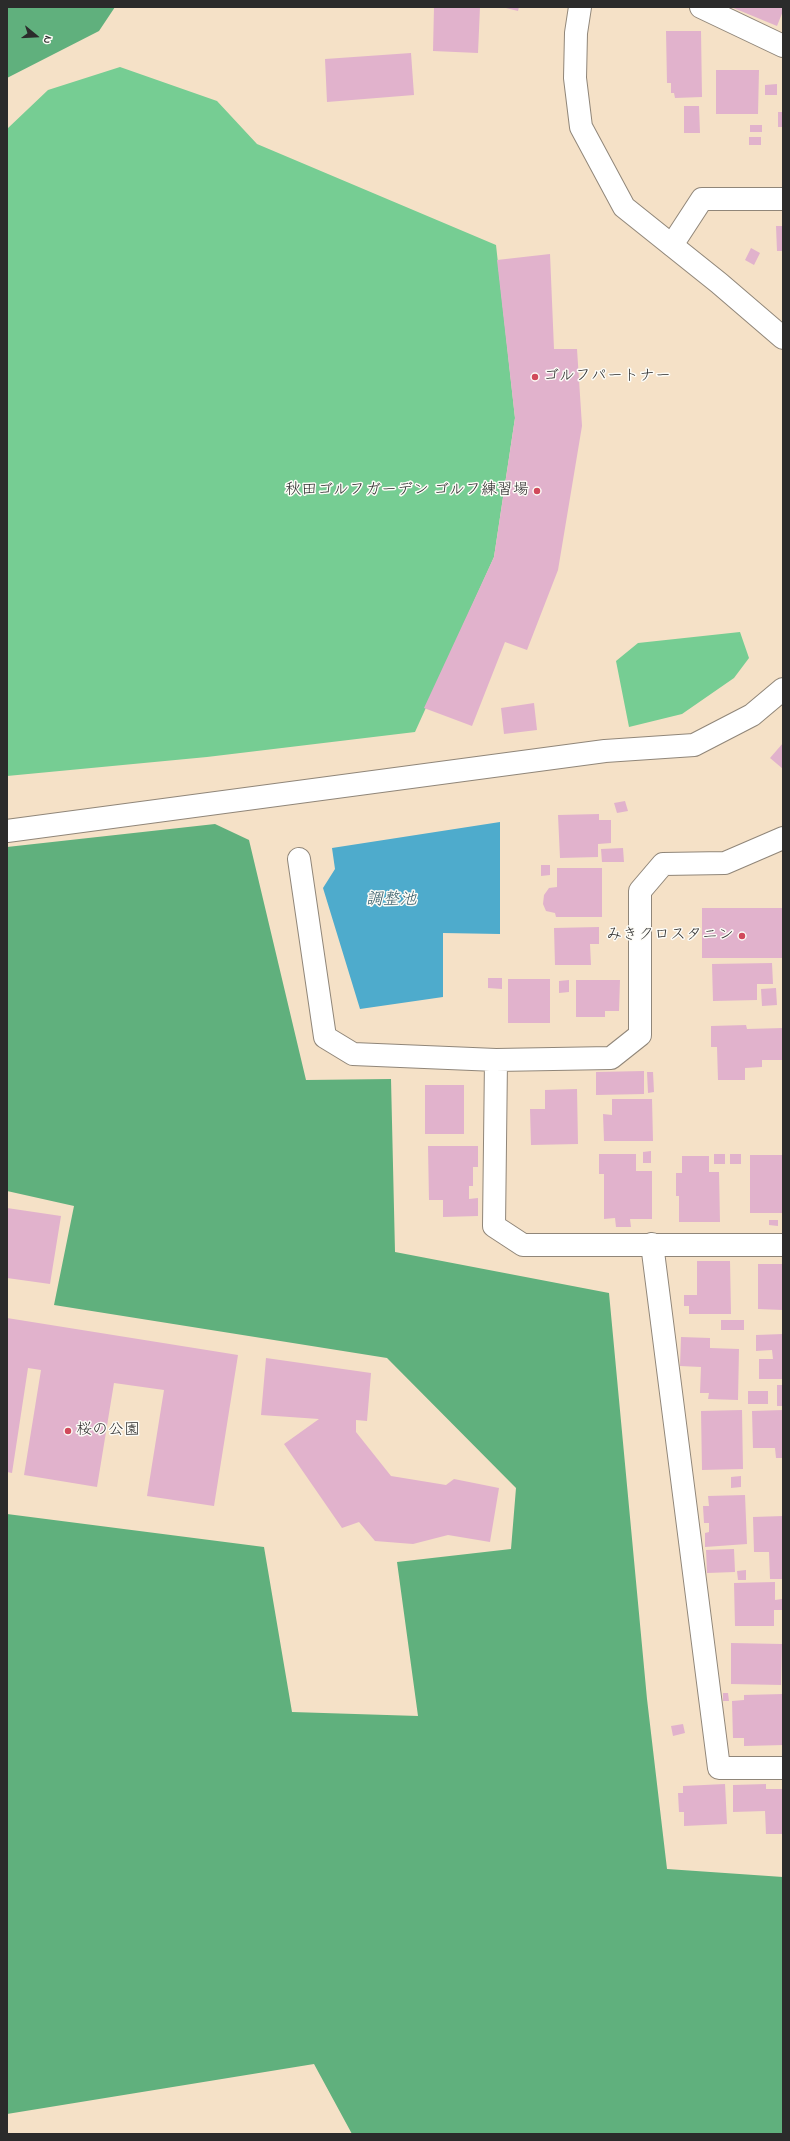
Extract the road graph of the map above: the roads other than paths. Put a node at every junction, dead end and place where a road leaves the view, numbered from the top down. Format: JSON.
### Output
{"nodes":[{"id":1,"x":580,"y":7,"type":"edge"},
{"id":2,"x":701,"y":7,"type":"edge"},
{"id":3,"x":783,"y":46,"type":"edge"},
{"id":4,"x":783,"y":199,"type":"edge"},
{"id":5,"x":672,"y":245,"type":"junction"},
{"id":6,"x":783,"y":338,"type":"edge"},
{"id":7,"x":783,"y":689,"type":"edge"},
{"id":8,"x":7,"y":831,"type":"edge"},
{"id":9,"x":783,"y":838,"type":"edge"},
{"id":10,"x":299,"y":859,"type":"dead end"},
{"id":11,"x":496,"y":1060,"type":"junction"},
{"id":12,"x":652,"y":1244,"type":"junction"},
{"id":13,"x":783,"y":1245,"type":"edge"},
{"id":14,"x":783,"y":1768,"type":"edge"}],
"edges":[{"from":1,"to":5,"type":"street"},
{"from":2,"to":3,"type":"street"},
{"from":4,"to":5,"type":"street"},
{"from":5,"to":6,"type":"street"},
{"from":7,"to":8,"type":"street"},
{"from":9,"to":11,"type":"street"},
{"from":10,"to":11,"type":"street"},
{"from":11,"to":12,"type":"street"},
{"from":12,"to":13,"type":"street"},
{"from":12,"to":14,"type":"street"}]}
